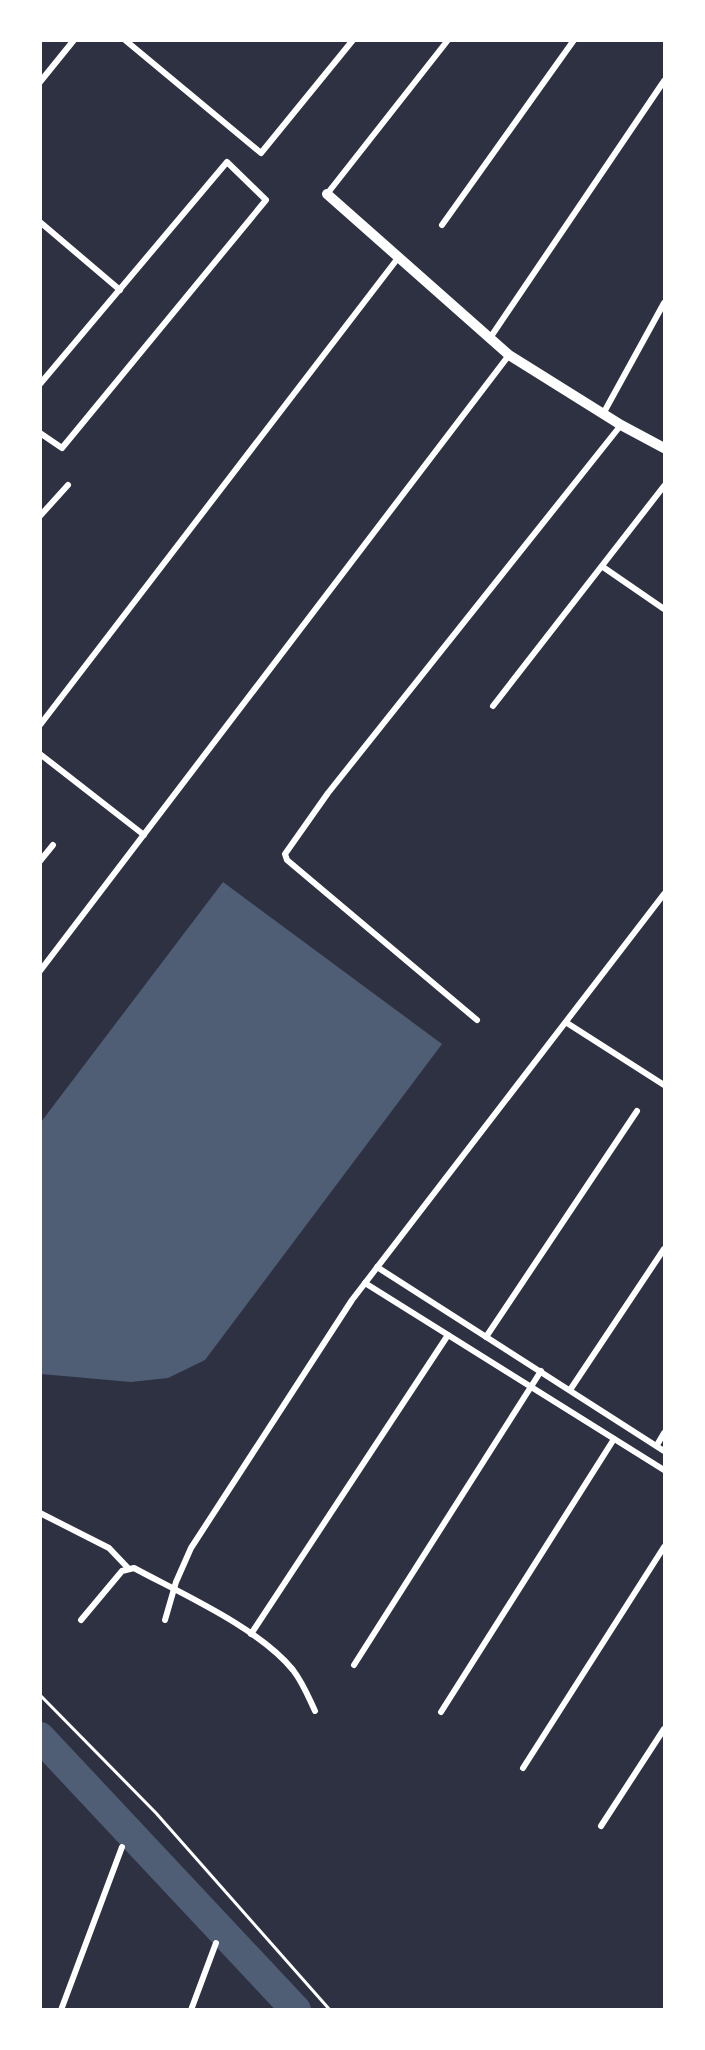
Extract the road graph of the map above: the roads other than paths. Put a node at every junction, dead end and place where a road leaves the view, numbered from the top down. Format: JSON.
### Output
{"nodes":[{"id":1,"x":74,"y":40,"type":"edge"},
{"id":2,"x":125,"y":40,"type":"edge"},
{"id":3,"x":353,"y":40,"type":"edge"},
{"id":4,"x":448,"y":40,"type":"edge"},
{"id":5,"x":574,"y":40,"type":"edge"},
{"id":6,"x":664,"y":81,"type":"edge"},
{"id":7,"x":40,"y":82,"type":"edge"},
{"id":8,"x":327,"y":194,"type":"joint"},
{"id":9,"x":40,"y":222,"type":"edge"},
{"id":10,"x":442,"y":225,"type":"dead end"},
{"id":11,"x":398,"y":258,"type":"junction"},
{"id":12,"x":120,"y":290,"type":"junction"},
{"id":13,"x":664,"y":303,"type":"edge"},
{"id":14,"x":490,"y":338,"type":"junction"},
{"id":15,"x":509,"y":355,"type":"junction"},
{"id":16,"x":40,"y":384,"type":"edge"},
{"id":17,"x":603,"y":414,"type":"junction"},
{"id":18,"x":621,"y":425,"type":"junction"},
{"id":19,"x":40,"y":433,"type":"edge"},
{"id":20,"x":664,"y":448,"type":"edge"},
{"id":21,"x":68,"y":485,"type":"dead end"},
{"id":22,"x":664,"y":486,"type":"edge"},
{"id":23,"x":40,"y":516,"type":"edge"},
{"id":24,"x":603,"y":567,"type":"junction"},
{"id":25,"x":664,"y":609,"type":"edge"},
{"id":26,"x":494,"y":706,"type":"dead end"},
{"id":27,"x":40,"y":725,"type":"edge"},
{"id":28,"x":40,"y":754,"type":"edge"},
{"id":29,"x":144,"y":835,"type":"junction"},
{"id":30,"x":53,"y":845,"type":"dead end"},
{"id":31,"x":40,"y":861,"type":"edge"},
{"id":32,"x":664,"y":894,"type":"edge"},
{"id":33,"x":40,"y":971,"type":"edge"},
{"id":34,"x":477,"y":1020,"type":"dead end"},
{"id":35,"x":567,"y":1023,"type":"junction"},
{"id":36,"x":664,"y":1085,"type":"edge"},
{"id":37,"x":637,"y":1111,"type":"dead end"},
{"id":38,"x":664,"y":1249,"type":"edge"},
{"id":39,"x":377,"y":1268,"type":"junction"},
{"id":40,"x":365,"y":1283,"type":"junction"},
{"id":41,"x":448,"y":1335,"type":"junction"},
{"id":42,"x":486,"y":1337,"type":"junction"},
{"id":43,"x":541,"y":1371,"type":"junction"},
{"id":44,"x":532,"y":1386,"type":"junction"},
{"id":45,"x":570,"y":1390,"type":"junction"},
{"id":46,"x":664,"y":1433,"type":"edge"},
{"id":47,"x":614,"y":1439,"type":"junction"},
{"id":48,"x":657,"y":1445,"type":"junction"},
{"id":49,"x":664,"y":1450,"type":"edge"},
{"id":50,"x":664,"y":1470,"type":"edge"},
{"id":51,"x":40,"y":1513,"type":"edge"},
{"id":52,"x":664,"y":1547,"type":"edge"},
{"id":53,"x":128,"y":1568,"type":"junction"},
{"id":54,"x":174,"y":1590,"type":"junction"},
{"id":55,"x":81,"y":1620,"type":"dead end"},
{"id":56,"x":165,"y":1620,"type":"dead end"},
{"id":57,"x":251,"y":1634,"type":"junction"},
{"id":58,"x":354,"y":1665,"type":"dead end"},
{"id":59,"x":315,"y":1711,"type":"dead end"},
{"id":60,"x":441,"y":1712,"type":"dead end"},
{"id":61,"x":664,"y":1729,"type":"edge"},
{"id":62,"x":523,"y":1767,"type":"dead end"},
{"id":63,"x":601,"y":1826,"type":"dead end"},
{"id":64,"x":122,"y":1847,"type":"dead end"},
{"id":65,"x":216,"y":1943,"type":"dead end"},
{"id":66,"x":61,"y":2010,"type":"edge"},
{"id":67,"x":191,"y":2010,"type":"edge"}],
"edges":[{"from":1,"to":7,"type":"street"},
{"from":2,"to":3,"type":"street"},
{"from":4,"to":8,"type":"street"},
{"from":5,"to":10,"type":"street"},
{"from":6,"to":14,"type":"street"},
{"from":8,"to":11,"type":"street"},
{"from":9,"to":12,"type":"street"},
{"from":11,"to":14,"type":"street"},
{"from":11,"to":27,"type":"street"},
{"from":12,"to":16,"type":"street"},
{"from":12,"to":19,"type":"street"},
{"from":13,"to":17,"type":"street"},
{"from":14,"to":15,"type":"street"},
{"from":15,"to":17,"type":"street"},
{"from":15,"to":29,"type":"street"},
{"from":17,"to":18,"type":"street"},
{"from":18,"to":20,"type":"street"},
{"from":18,"to":34,"type":"street"},
{"from":21,"to":23,"type":"street"},
{"from":22,"to":24,"type":"street"},
{"from":24,"to":25,"type":"street"},
{"from":24,"to":26,"type":"street"},
{"from":28,"to":29,"type":"street"},
{"from":29,"to":33,"type":"street"},
{"from":30,"to":31,"type":"street"},
{"from":32,"to":35,"type":"street"},
{"from":35,"to":36,"type":"street"},
{"from":35,"to":39,"type":"street"},
{"from":37,"to":42,"type":"street"},
{"from":38,"to":45,"type":"street"},
{"from":39,"to":40,"type":"street"},
{"from":39,"to":42,"type":"street"},
{"from":40,"to":41,"type":"street"},
{"from":40,"to":54,"type":"street"},
{"from":41,"to":44,"type":"street"},
{"from":41,"to":57,"type":"street"},
{"from":42,"to":43,"type":"street"},
{"from":43,"to":44,"type":"street"},
{"from":43,"to":45,"type":"street"},
{"from":44,"to":47,"type":"street"},
{"from":44,"to":58,"type":"street"},
{"from":45,"to":48,"type":"street"},
{"from":46,"to":48,"type":"street"},
{"from":47,"to":50,"type":"street"},
{"from":47,"to":60,"type":"street"},
{"from":48,"to":49,"type":"street"},
{"from":51,"to":53,"type":"street"},
{"from":52,"to":62,"type":"street"},
{"from":53,"to":54,"type":"street"},
{"from":53,"to":55,"type":"street"},
{"from":54,"to":56,"type":"street"},
{"from":54,"to":57,"type":"street"},
{"from":57,"to":59,"type":"street"},
{"from":61,"to":63,"type":"street"},
{"from":64,"to":66,"type":"street"},
{"from":65,"to":67,"type":"street"}]}
